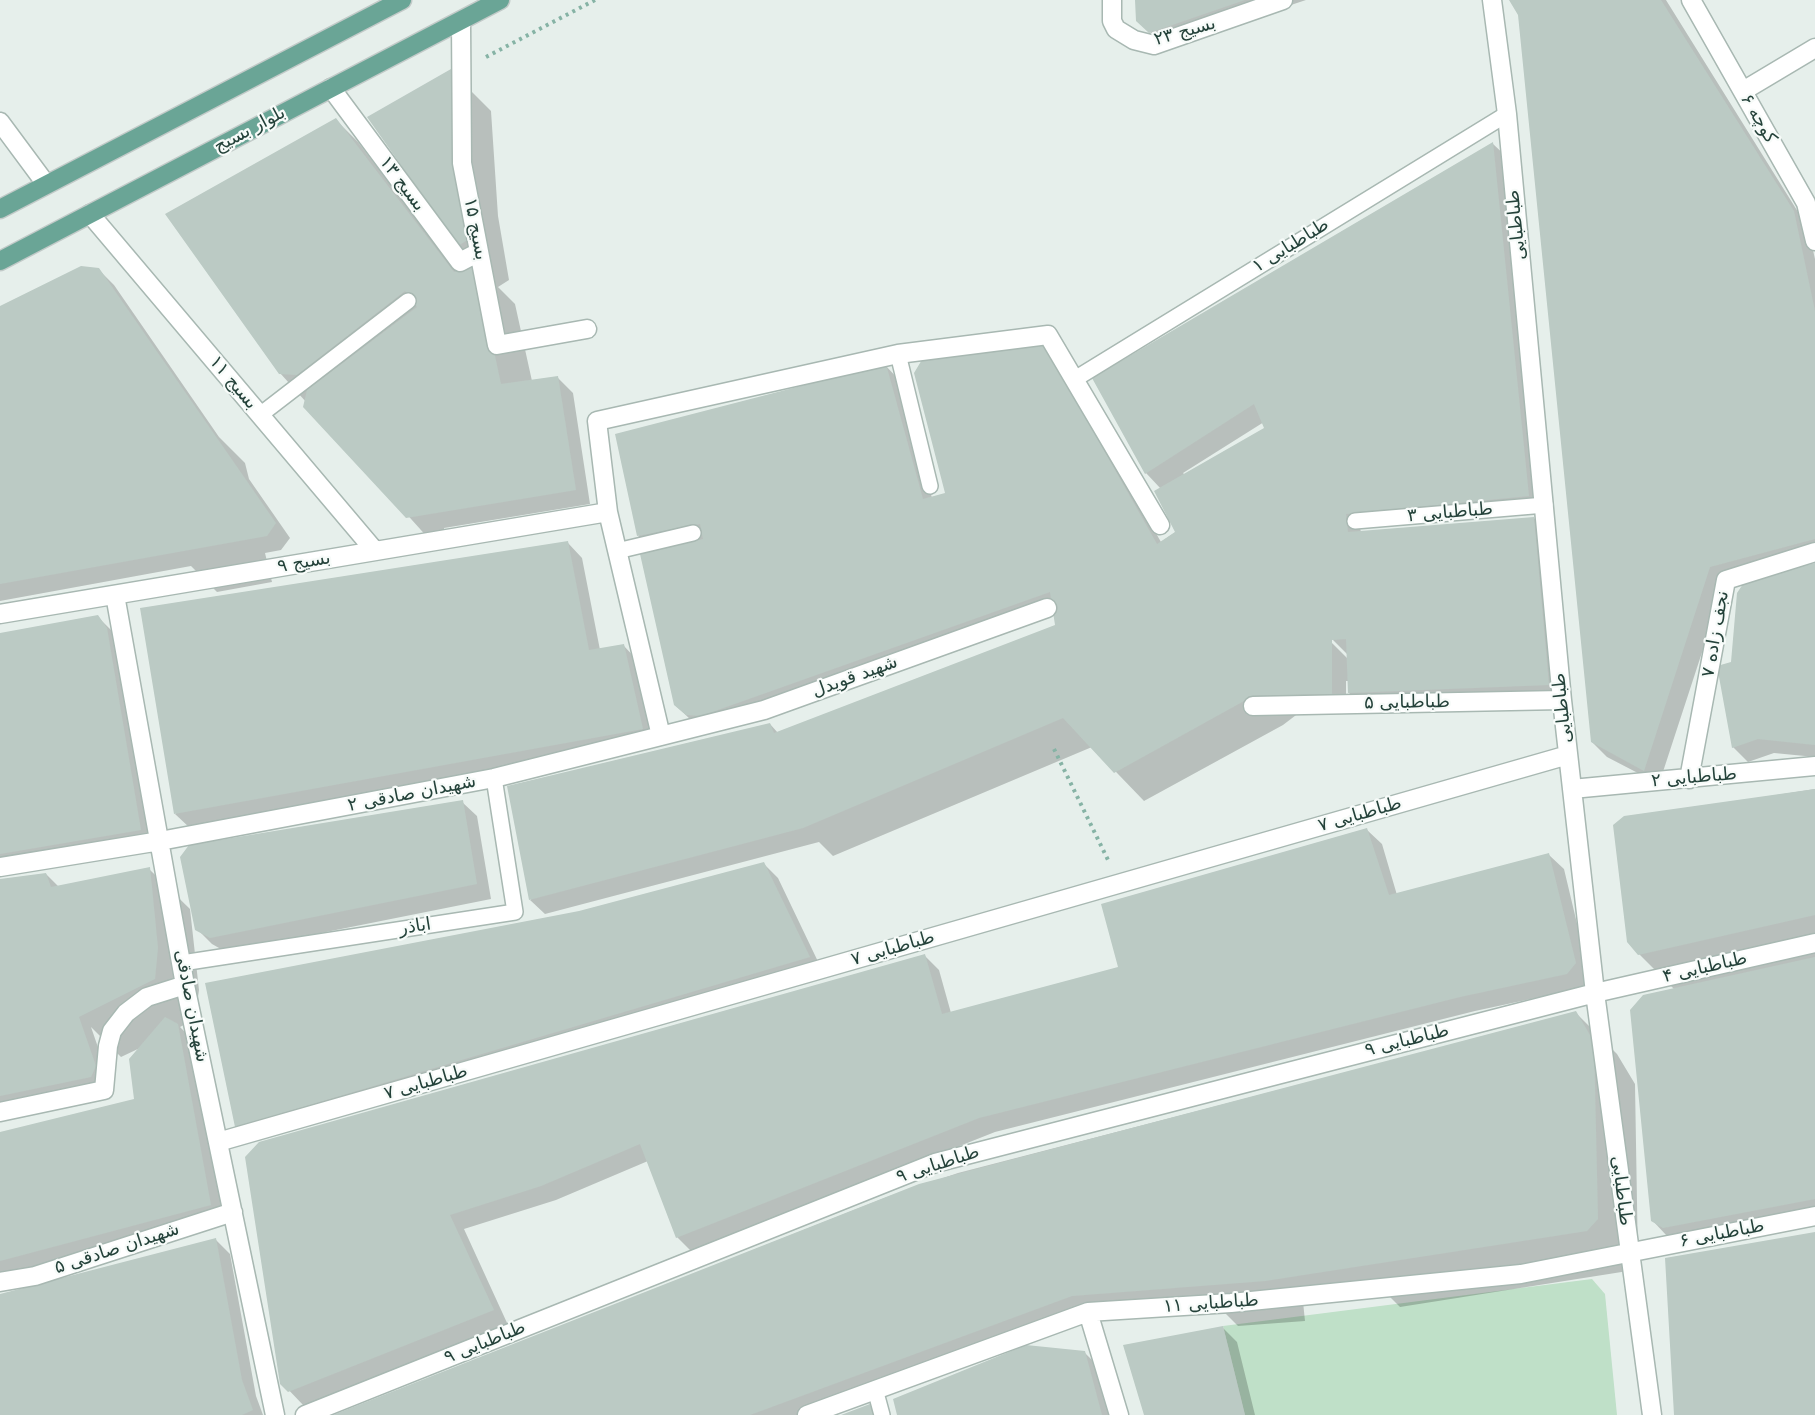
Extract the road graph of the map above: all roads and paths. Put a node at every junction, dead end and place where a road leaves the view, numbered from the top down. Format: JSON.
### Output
{"nodes":[{"id":1,"x":402,"y":0,"type":"edge"},
{"id":2,"x":500,"y":0,"type":"edge"},
{"id":3,"x":595,"y":0,"type":"edge"},
{"id":4,"x":1112,"y":0,"type":"edge"},
{"id":5,"x":1283,"y":0,"type":"edge"},
{"id":6,"x":1492,"y":0,"type":"edge"},
{"id":7,"x":1691,"y":0,"type":"edge"},
{"id":8,"x":461,"y":21,"type":"junction"},
{"id":9,"x":1815,"y":48,"type":"edge"},
{"id":10,"x":462,"y":68,"type":"junction"},
{"id":11,"x":331,"y":88,"type":"junction"},
{"id":12,"x":1743,"y":92,"type":"junction"},
{"id":13,"x":1506,"y":114,"type":"junction"},
{"id":14,"x":0,"y":122,"type":"edge"},
{"id":15,"x":46,"y":183,"type":"junction"},
{"id":16,"x":0,"y":208,"type":"edge"},
{"id":17,"x":90,"y":214,"type":"junction"},
{"id":18,"x":1815,"y":242,"type":"edge"},
{"id":19,"x":479,"y":252,"type":"junction"},
{"id":20,"x":0,"y":261,"type":"edge"},
{"id":21,"x":408,"y":301,"type":"dead end"},
{"id":22,"x":587,"y":330,"type":"dead end"},
{"id":23,"x":898,"y":354,"type":"junction"},
{"id":24,"x":1075,"y":378,"type":"junction"},
{"id":25,"x":260,"y":415,"type":"junction"},
{"id":26,"x":930,"y":486,"type":"dead end"},
{"id":27,"x":1545,"y":505,"type":"junction"},
{"id":28,"x":608,"y":513,"type":"junction"},
{"id":29,"x":1355,"y":521,"type":"dead end"},
{"id":30,"x":1160,"y":525,"type":"dead end"},
{"id":31,"x":693,"y":533,"type":"dead end"},
{"id":32,"x":375,"y":551,"type":"junction"},
{"id":33,"x":617,"y":551,"type":"junction"},
{"id":34,"x":1815,"y":552,"type":"edge"},
{"id":35,"x":115,"y":595,"type":"junction"},
{"id":36,"x":1047,"y":608,"type":"dead end"},
{"id":37,"x":0,"y":614,"type":"edge"},
{"id":38,"x":1562,"y":700,"type":"junction"},
{"id":39,"x":1253,"y":706,"type":"dead end"},
{"id":40,"x":660,"y":736,"type":"junction"},
{"id":41,"x":1054,"y":749,"type":"dead end"},
{"id":42,"x":1568,"y":755,"type":"junction"},
{"id":43,"x":1815,"y":766,"type":"edge"},
{"id":44,"x":494,"y":778,"type":"junction"},
{"id":45,"x":1689,"y":779,"type":"junction"},
{"id":46,"x":1572,"y":789,"type":"junction"},
{"id":47,"x":160,"y":841,"type":"junction"},
{"id":48,"x":0,"y":867,"type":"edge"},
{"id":49,"x":1120,"y":884,"type":"junction"},
{"id":50,"x":1815,"y":943,"type":"edge"},
{"id":51,"x":182,"y":963,"type":"junction"},
{"id":52,"x":186,"y":985,"type":"junction"},
{"id":53,"x":1595,"y":993,"type":"junction"},
{"id":54,"x":0,"y":1112,"type":"edge"},
{"id":55,"x":218,"y":1142,"type":"junction"},
{"id":56,"x":233,"y":1212,"type":"junction"},
{"id":57,"x":1815,"y":1216,"type":"edge"},
{"id":58,"x":1629,"y":1252,"type":"junction"},
{"id":59,"x":0,"y":1282,"type":"edge"},
{"id":60,"x":1088,"y":1312,"type":"junction"},
{"id":61,"x":875,"y":1389,"type":"junction"},
{"id":62,"x":274,"y":1415,"type":"edge"},
{"id":63,"x":305,"y":1415,"type":"edge"},
{"id":64,"x":807,"y":1415,"type":"edge"},
{"id":65,"x":882,"y":1415,"type":"edge"},
{"id":66,"x":1119,"y":1415,"type":"edge"},
{"id":67,"x":1652,"y":1415,"type":"edge"}],
"edges":[{"from":1,"to":15,"type":"main road"},
{"from":2,"to":8,"type":"main road","name":"بلوار بسیج"},
{"from":3,"to":10,"type":"path"},
{"from":4,"to":5,"type":"street","name":"بسیج ۲۳"},
{"from":6,"to":13,"type":"street","name":"طباطبایی"},
{"from":7,"to":12,"type":"street","name":"کوچه ۶"},
{"from":8,"to":10,"type":"street","name":"بسیج ۱۵"},
{"from":8,"to":11,"type":"main road","name":"بلوار بسیج"},
{"from":9,"to":12,"type":"street"},
{"from":10,"to":19,"type":"street","name":"بسیج ۱۵"},
{"from":11,"to":17,"type":"main road","name":"بلوار بسیج"},
{"from":11,"to":19,"type":"street","name":"بسیج ۱۳"},
{"from":12,"to":18,"type":"street","name":"کوچه ۶"},
{"from":13,"to":24,"type":"lane","name":"طباطبایی ۱"},
{"from":13,"to":27,"type":"street","name":"طباطبایی"},
{"from":14,"to":15,"type":"street"},
{"from":15,"to":16,"type":"main road"},
{"from":17,"to":20,"type":"main road","name":"بلوار بسیج"},
{"from":17,"to":25,"type":"street","name":"بسیج ۱۱"},
{"from":19,"to":22,"type":"street","name":"بسیج ۱۵"},
{"from":21,"to":25,"type":"lane"},
{"from":23,"to":24,"type":"street"},
{"from":23,"to":26,"type":"lane"},
{"from":23,"to":28,"type":"street"},
{"from":24,"to":30,"type":"street"},
{"from":25,"to":32,"type":"street","name":"بسیج ۱۱"},
{"from":27,"to":29,"type":"lane","name":"طباطبایی ۳"},
{"from":27,"to":38,"type":"street","name":"طباطبایی"},
{"from":28,"to":32,"type":"street","name":"بسیج ۹"},
{"from":28,"to":33,"type":"street"},
{"from":31,"to":33,"type":"lane"},
{"from":32,"to":35,"type":"street","name":"بسیج ۹"},
{"from":33,"to":40,"type":"street"},
{"from":34,"to":45,"type":"street","name":"نجف زاده ۷"},
{"from":35,"to":37,"type":"street","name":"بسیج ۹"},
{"from":35,"to":47,"type":"street","name":"شهیدان صادقی"},
{"from":36,"to":40,"type":"street","name":"شهید قویدل"},
{"from":38,"to":39,"type":"street","name":"طباطبایی ۵"},
{"from":38,"to":42,"type":"street","name":"طباطبایی"},
{"from":40,"to":44,"type":"street","name":"شهیدان صادقی ۲"},
{"from":41,"to":49,"type":"path"},
{"from":42,"to":46,"type":"street","name":"طباطبایی"},
{"from":42,"to":49,"type":"street","name":"طباطبایی ۷"},
{"from":43,"to":45,"type":"street","name":"طباطبایی ۲"},
{"from":44,"to":47,"type":"street","name":"شهیدان صادقی ۲"},
{"from":44,"to":51,"type":"lane","name":"اباذر"},
{"from":45,"to":46,"type":"street","name":"طباطبایی ۲"},
{"from":46,"to":53,"type":"street","name":"طباطبایی"},
{"from":47,"to":48,"type":"street","name":"شهیدان صادقی ۲"},
{"from":47,"to":51,"type":"street","name":"شهیدان صادقی"},
{"from":49,"to":55,"type":"street","name":"طباطبایی ۷"},
{"from":50,"to":53,"type":"street","name":"طباطبایی ۴"},
{"from":51,"to":52,"type":"street","name":"شهیدان صادقی"},
{"from":52,"to":54,"type":"street"},
{"from":52,"to":55,"type":"street","name":"شهیدان صادقی"},
{"from":53,"to":58,"type":"street","name":"طباطبایی"},
{"from":53,"to":63,"type":"street","name":"طباطبایی ۹"},
{"from":55,"to":56,"type":"street","name":"شهیدان صادقی"},
{"from":56,"to":59,"type":"street","name":"شهیدان صادقی ۵"},
{"from":56,"to":62,"type":"street","name":"شهیدان صادقی"},
{"from":57,"to":58,"type":"street","name":"طباطبایی ۶"},
{"from":58,"to":60,"type":"street","name":"طباطبایی ۱۱"},
{"from":58,"to":67,"type":"street","name":"طباطبایی"},
{"from":60,"to":61,"type":"street","name":"طباطبایی ۱۱"},
{"from":60,"to":66,"type":"street"},
{"from":61,"to":64,"type":"street","name":"طباطبایی ۱۱"},
{"from":61,"to":65,"type":"lane"}]}
